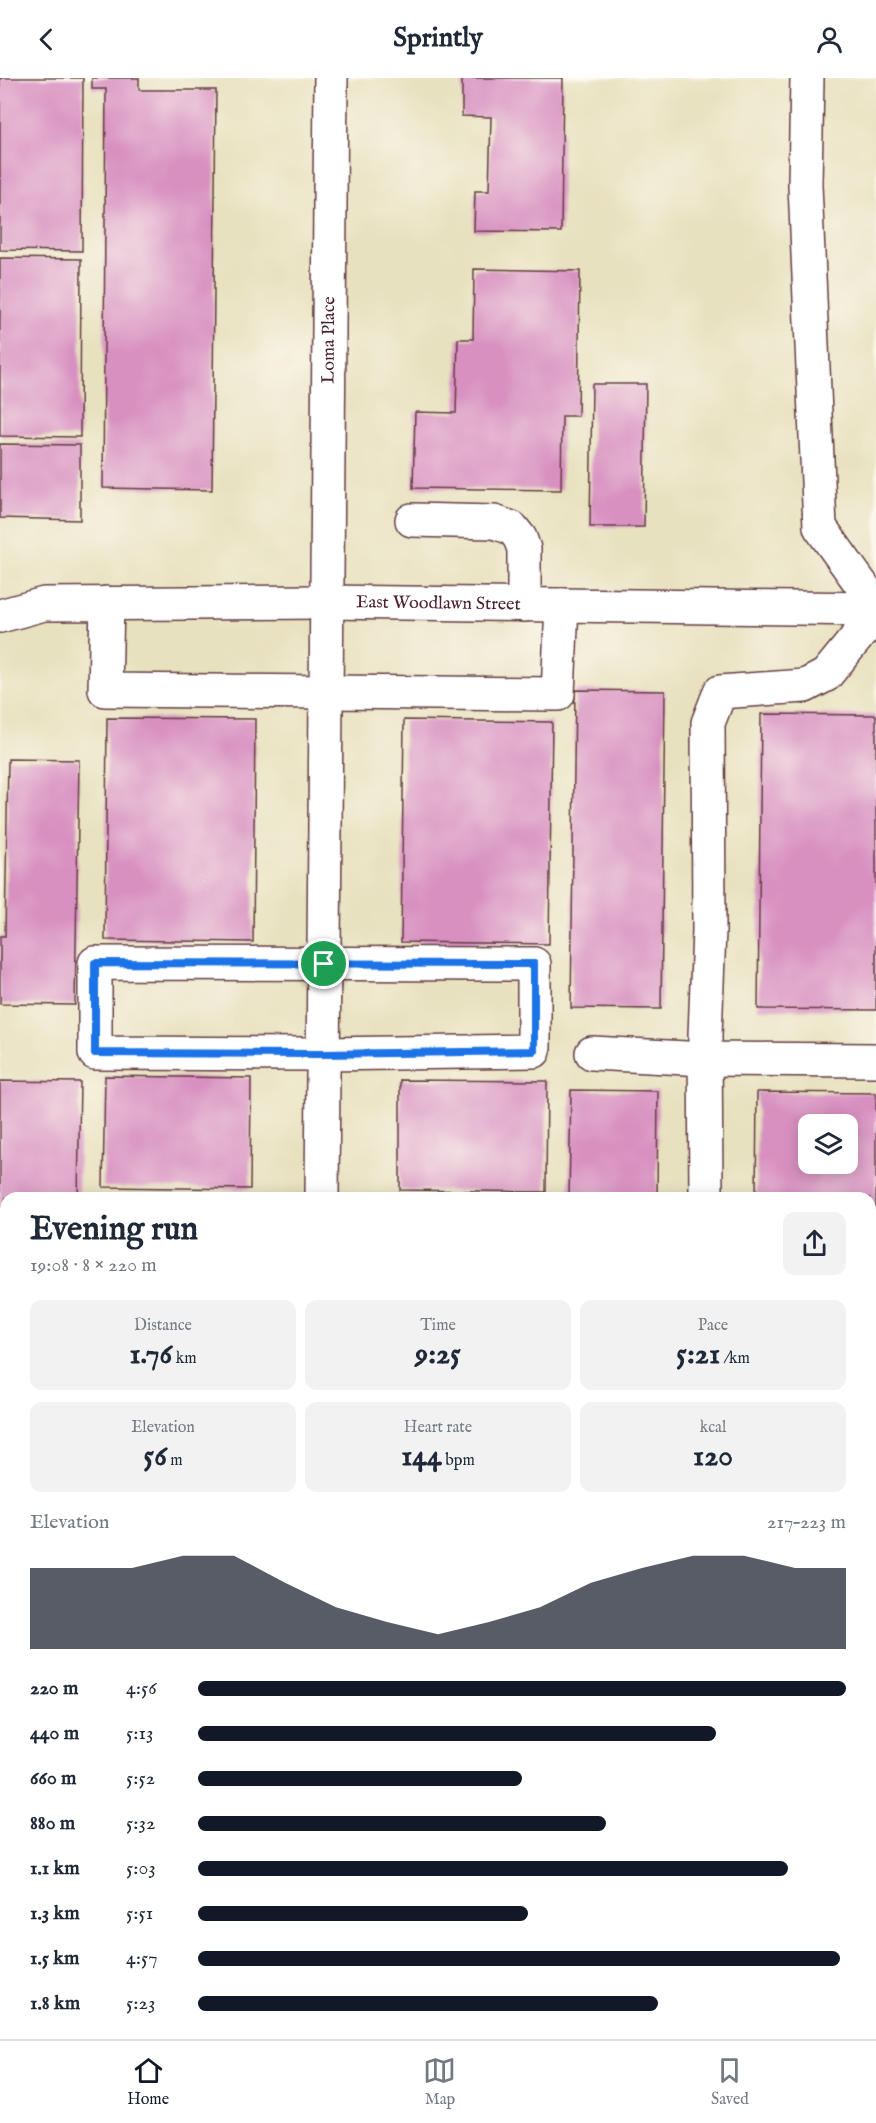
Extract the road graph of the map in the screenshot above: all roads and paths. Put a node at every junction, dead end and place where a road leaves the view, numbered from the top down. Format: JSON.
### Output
{"nodes":[{"id":1,"x":332,"y":78,"type":"edge"},
{"id":2,"x":807,"y":78,"type":"edge"},
{"id":3,"x":412,"y":520,"type":"dead end"},
{"id":4,"x":327,"y":602,"type":"junction"},
{"id":5,"x":107,"y":603,"type":"junction"},
{"id":6,"x":876,"y":604,"type":"edge"},
{"id":7,"x":524,"y":605,"type":"junction"},
{"id":8,"x":562,"y":605,"type":"junction"},
{"id":9,"x":876,"y":611,"type":"edge"},
{"id":10,"x":0,"y":616,"type":"edge"},
{"id":11,"x":326,"y":693,"type":"junction"},
{"id":12,"x":324,"y":964,"type":"junction"},
{"id":13,"x":592,"y":1053,"type":"dead end"},
{"id":14,"x":323,"y":1054,"type":"junction"},
{"id":15,"x":705,"y":1059,"type":"junction"},
{"id":16,"x":876,"y":1060,"type":"edge"},
{"id":17,"x":322,"y":1192,"type":"edge"},
{"id":18,"x":706,"y":1192,"type":"edge"}],
"edges":[{"from":1,"to":4,"type":"street","name":"Loma Place"},
{"from":2,"to":6,"type":"street"},
{"from":3,"to":7,"type":"street"},
{"from":4,"to":5,"type":"street","name":"East Woodlawn Street"},
{"from":4,"to":7,"type":"street","name":"East Woodlawn Street"},
{"from":4,"to":11,"type":"street","name":"Loma Place"},
{"from":5,"to":10,"type":"street","name":"East Woodlawn Street"},
{"from":5,"to":11,"type":"street"},
{"from":7,"to":8,"type":"street","name":"East Woodlawn Street"},
{"from":8,"to":9,"type":"street","name":"East Woodlawn Street"},
{"from":8,"to":11,"type":"street"},
{"from":9,"to":15,"type":"street"},
{"from":11,"to":12,"type":"street","name":"Loma Place"},
{"from":12,"to":14,"type":"street","name":"Loma Place"},
{"from":12,"to":14,"type":"street"},
{"from":12,"to":14,"type":"street"},
{"from":13,"to":15,"type":"street"},
{"from":14,"to":17,"type":"street","name":"Loma Place"},
{"from":15,"to":16,"type":"street"},
{"from":15,"to":18,"type":"street"}]}
